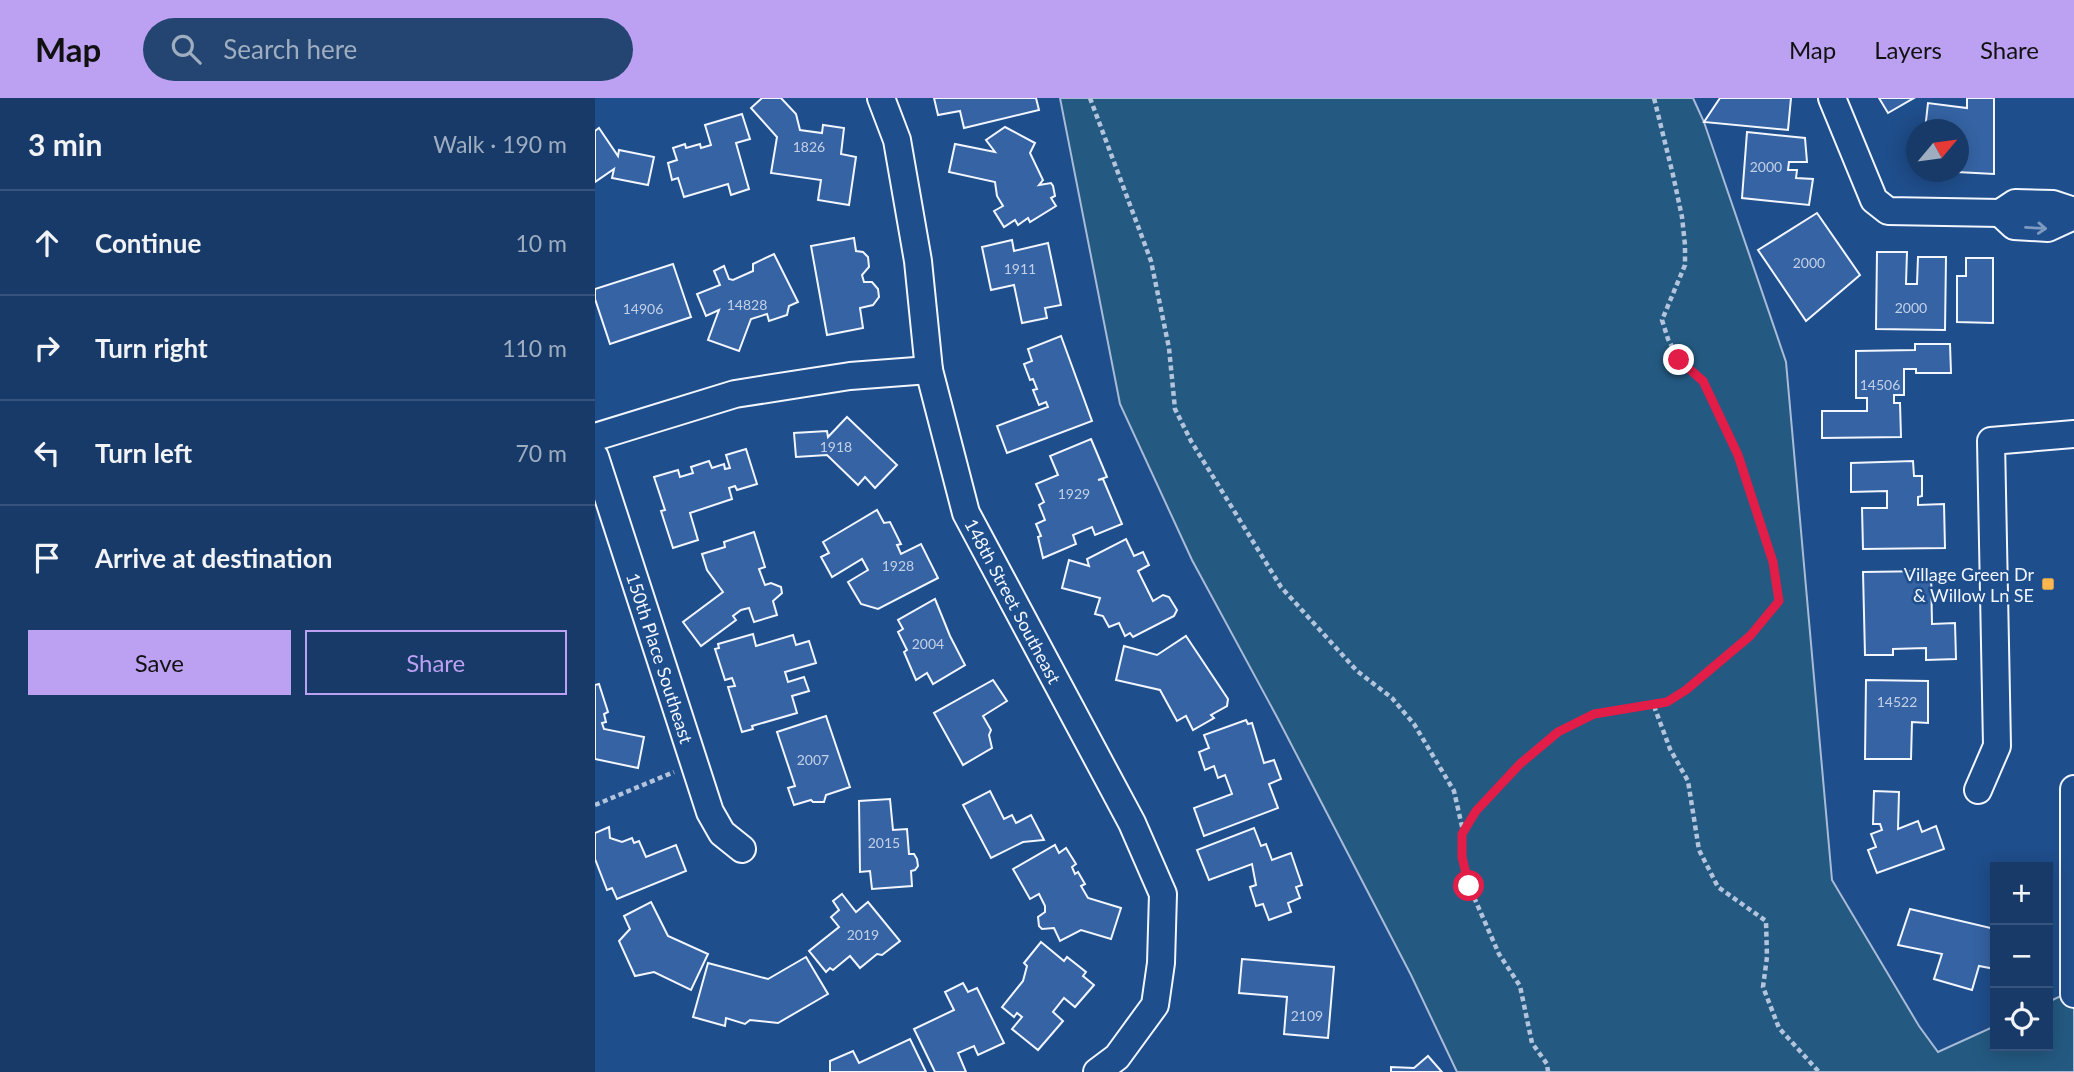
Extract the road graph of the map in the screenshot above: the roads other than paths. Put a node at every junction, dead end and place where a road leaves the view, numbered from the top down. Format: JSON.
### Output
{"nodes":[{"id":1,"x":881,"y":98,"type":"edge"},
{"id":2,"x":1832,"y":98,"type":"edge"},
{"id":3,"x":2074,"y":214,"type":"edge"},
{"id":4,"x":929,"y":370,"type":"junction"},
{"id":5,"x":2074,"y":434,"type":"edge"},
{"id":6,"x":595,"y":437,"type":"edge"},
{"id":7,"x":595,"y":457,"type":"edge"},
{"id":8,"x":2074,"y":789,"type":"edge"},
{"id":9,"x":1977,"y":790,"type":"dead end"},
{"id":10,"x":742,"y":849,"type":"dead end"},
{"id":11,"x":2074,"y":849,"type":"edge"},
{"id":12,"x":2074,"y":994,"type":"edge"},
{"id":13,"x":1097,"y":1072,"type":"edge"}],
"edges":[{"from":1,"to":4,"type":"street","name":"148th Street Southeast"},
{"from":2,"to":3,"type":"street"},
{"from":4,"to":6,"type":"street"},
{"from":4,"to":13,"type":"street","name":"148th Street Southeast"},
{"from":5,"to":9,"type":"street"},
{"from":7,"to":10,"type":"street","name":"150th Place Southeast"},
{"from":8,"to":11,"type":"street"},
{"from":11,"to":12,"type":"street"}]}
